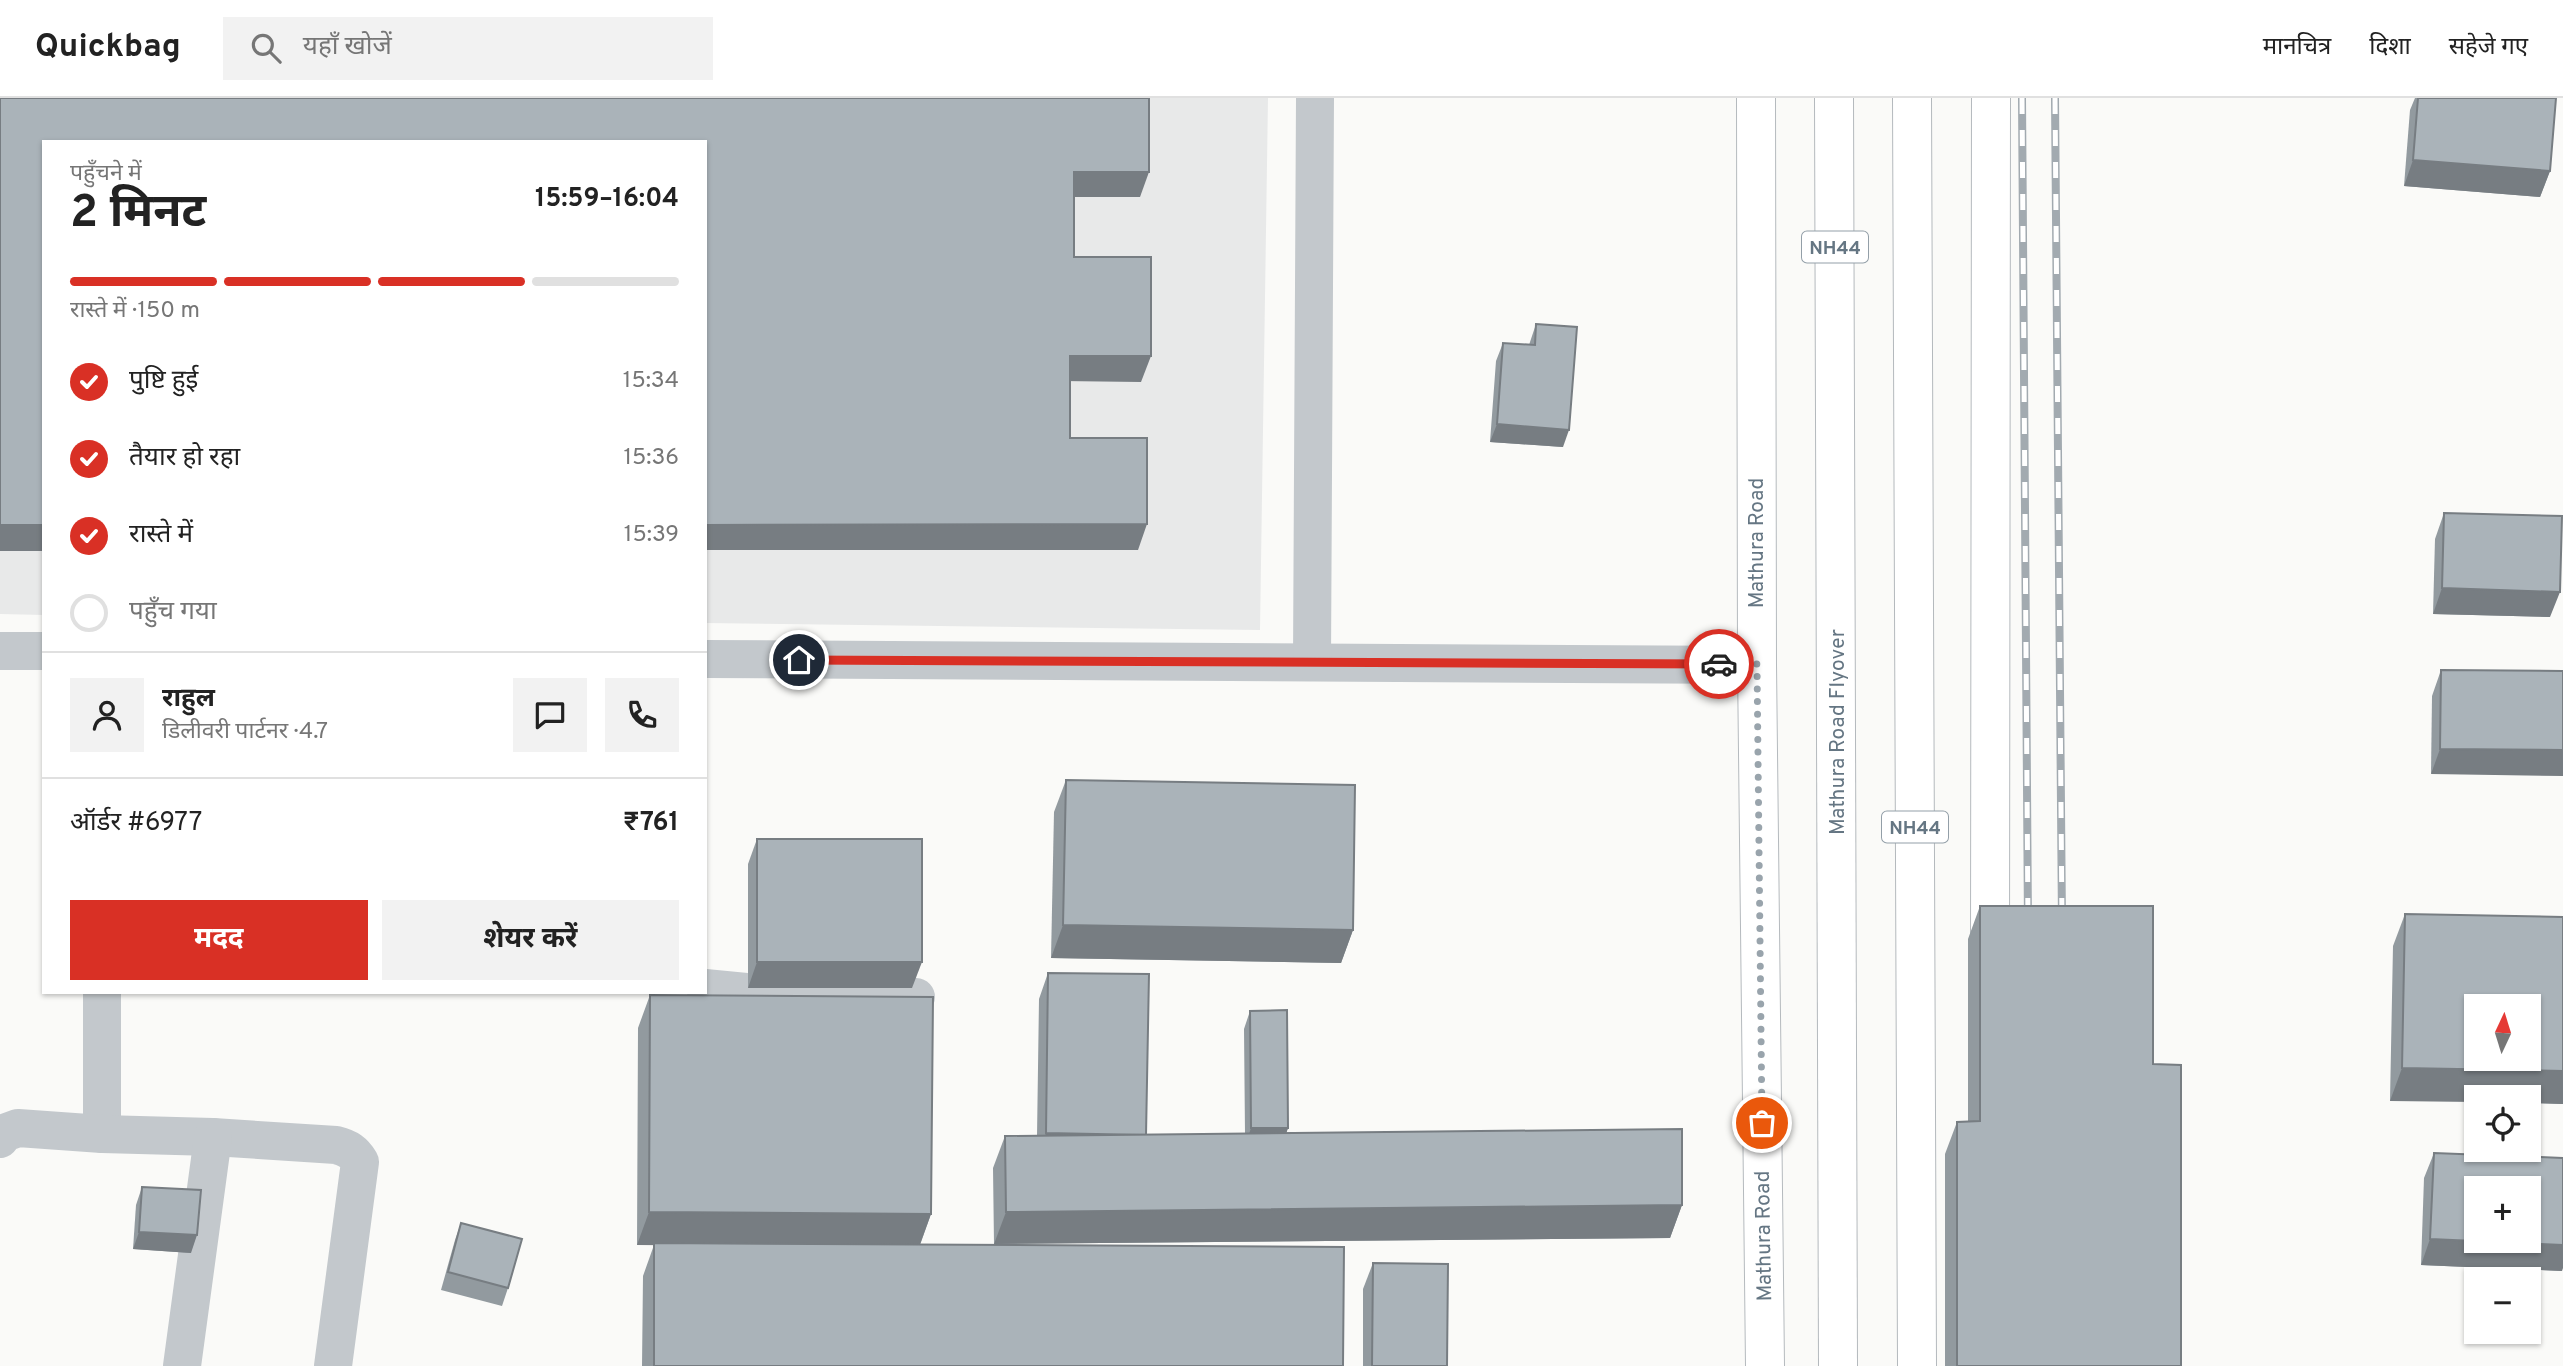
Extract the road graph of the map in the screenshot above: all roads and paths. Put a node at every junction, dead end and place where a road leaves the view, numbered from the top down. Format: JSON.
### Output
{"nodes":[{"id":1,"x":1315,"y":98,"type":"edge"},
{"id":2,"x":1756,"y":98,"type":"edge"},
{"id":3,"x":1834,"y":98,"type":"edge"},
{"id":4,"x":1912,"y":98,"type":"edge"},
{"id":5,"x":1926,"y":98,"type":"edge"},
{"id":6,"x":1991,"y":98,"type":"edge"},
{"id":7,"x":1913,"y":193,"type":"junction"},
{"id":8,"x":0,"y":651,"type":"edge"},
{"id":9,"x":42,"y":651,"type":"edge"},
{"id":10,"x":707,"y":660,"type":"edge"},
{"id":11,"x":1312,"y":662,"type":"junction"},
{"id":12,"x":1757,"y":664,"type":"junction"},
{"id":13,"x":707,"y":988,"type":"edge"},
{"id":14,"x":1990,"y":990,"type":"edge"},
{"id":15,"x":102,"y":994,"type":"edge"},
{"id":16,"x":916,"y":997,"type":"edge"},
{"id":17,"x":102,"y":1134,"type":"junction"},
{"id":18,"x":213,"y":1138,"type":"junction"},
{"id":19,"x":0,"y":1139,"type":"edge"},
{"id":20,"x":182,"y":1366,"type":"edge"},
{"id":21,"x":333,"y":1366,"type":"edge"},
{"id":22,"x":1765,"y":1366,"type":"edge"},
{"id":23,"x":1838,"y":1366,"type":"edge"},
{"id":24,"x":1917,"y":1366,"type":"edge"}],
"edges":[{"from":1,"to":11,"type":"street"},
{"from":2,"to":12,"type":"main road","name":"Mathura Road"},
{"from":3,"to":23,"type":"main road","name":"Mathura Road Flyover","number":"NH44"},
{"from":4,"to":7,"type":"main road","number":"NH44"},
{"from":5,"to":7,"type":"main road"},
{"from":6,"to":14,"type":"main road"},
{"from":7,"to":24,"type":"main road","number":"NH44"},
{"from":8,"to":9,"type":"street"},
{"from":10,"to":11,"type":"street"},
{"from":11,"to":12,"type":"street"},
{"from":12,"to":22,"type":"main road","name":"Mathura Road"},
{"from":13,"to":16,"type":"street"},
{"from":15,"to":17,"type":"street"},
{"from":17,"to":18,"type":"street"},
{"from":17,"to":19,"type":"street"},
{"from":18,"to":20,"type":"street"},
{"from":18,"to":21,"type":"street"}]}
